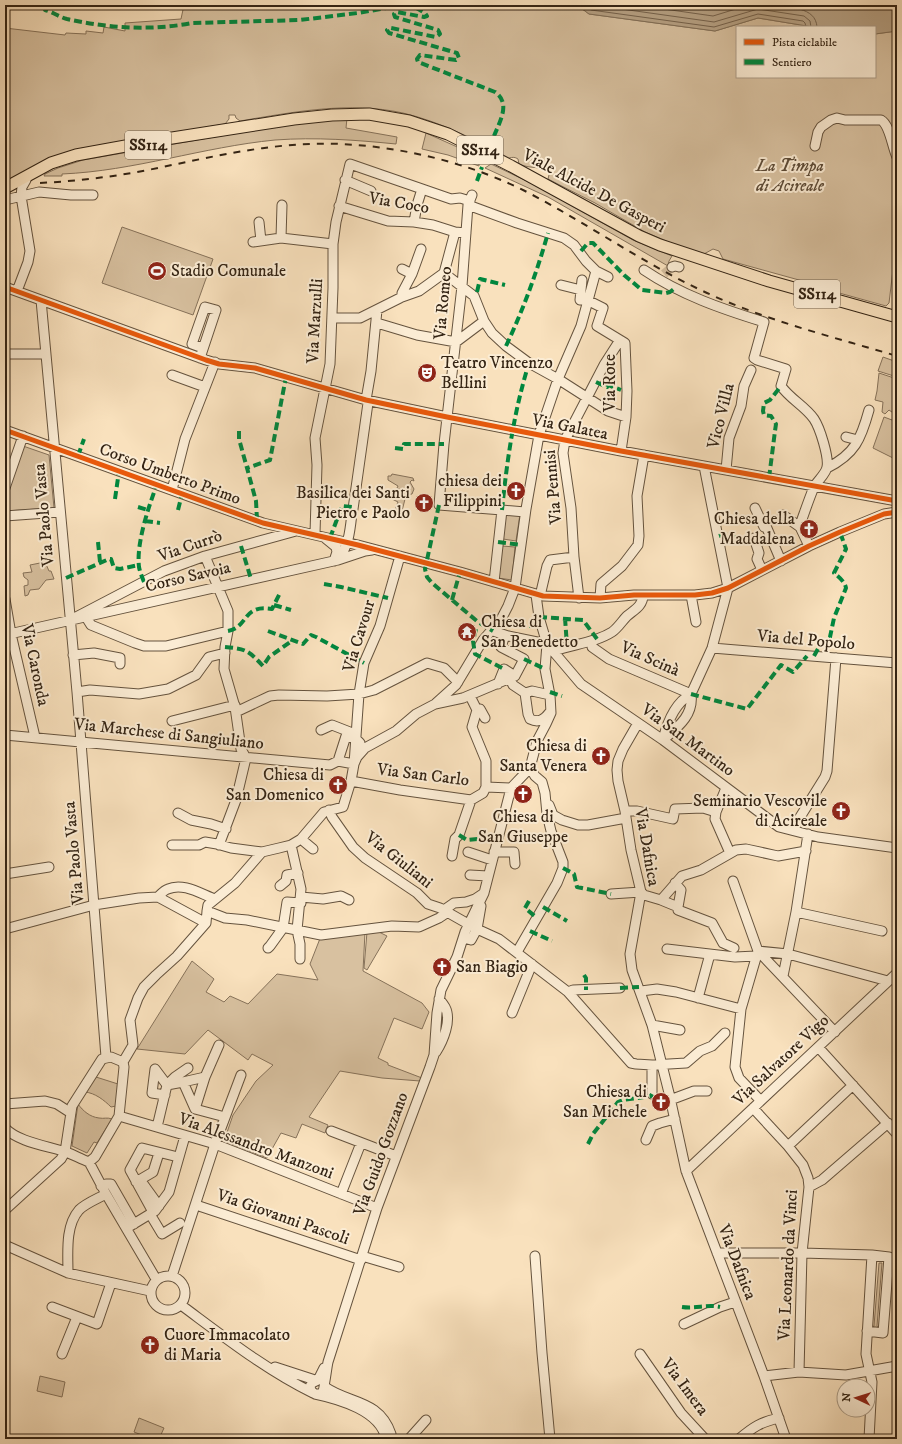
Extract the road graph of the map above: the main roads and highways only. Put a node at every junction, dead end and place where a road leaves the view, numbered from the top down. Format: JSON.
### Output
{"nodes":[{"id":1,"x":90,"y":154,"type":"junction"},
{"id":2,"x":5,"y":188,"type":"edge"},
{"id":3,"x":5,"y":191,"type":"edge"},
{"id":4,"x":737,"y":270,"type":"junction"},
{"id":5,"x":897,"y":312,"type":"edge"},
{"id":6,"x":897,"y":317,"type":"edge"}],
"edges":[{"from":1,"to":2,"type":"main road","name":"Viale Alcide De Gasperi","number":"SS114"},
{"from":1,"to":3,"type":"main road","name":"Viale Alcide De Gasperi","number":"SS114"},
{"from":1,"to":4,"type":"main road","name":"Viale Alcide De Gasperi","number":"SS114"},
{"from":4,"to":5,"type":"main road","name":"Viale Alcide De Gasperi","number":"SS114"},
{"from":4,"to":6,"type":"main road","name":"Viale Alcide De Gasperi","number":"SS114"}]}
